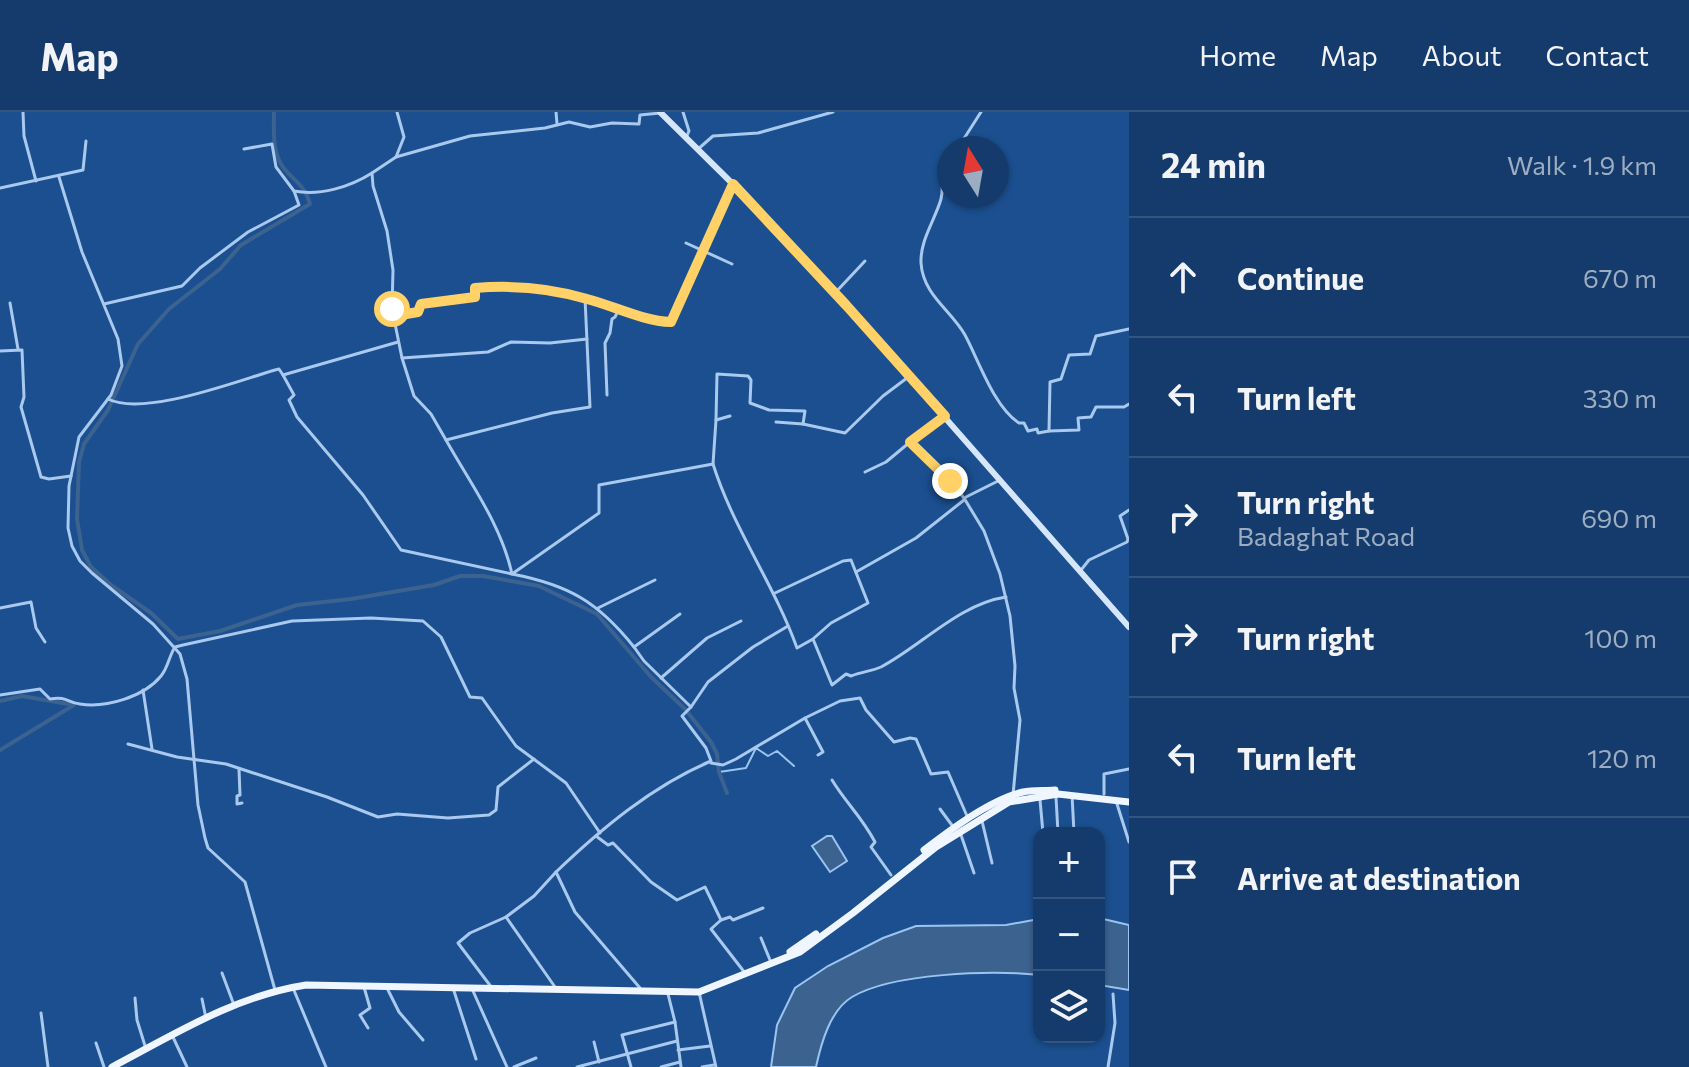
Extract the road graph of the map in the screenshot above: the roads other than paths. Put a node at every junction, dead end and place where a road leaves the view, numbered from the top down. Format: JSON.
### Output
{"nodes":[{"id":1,"x":23,"y":112,"type":"edge"},
{"id":2,"x":397,"y":112,"type":"edge"},
{"id":3,"x":556,"y":112,"type":"edge"},
{"id":4,"x":660,"y":112,"type":"edge"},
{"id":5,"x":683,"y":112,"type":"edge"},
{"id":6,"x":833,"y":112,"type":"edge"},
{"id":7,"x":981,"y":112,"type":"edge"},
{"id":8,"x":557,"y":125,"type":"junction"},
{"id":9,"x":966,"y":136,"type":"edge"},
{"id":10,"x":685,"y":139,"type":"junction"},
{"id":11,"x":86,"y":141,"type":"dead end"},
{"id":12,"x":244,"y":149,"type":"dead end"},
{"id":13,"x":697,"y":150,"type":"junction"},
{"id":14,"x":396,"y":157,"type":"junction"},
{"id":15,"x":372,"y":173,"type":"junction"},
{"id":16,"x":59,"y":177,"type":"junction"},
{"id":17,"x":36,"y":181,"type":"junction"},
{"id":18,"x":733,"y":184,"type":"junction"},
{"id":19,"x":0,"y":188,"type":"edge"},
{"id":20,"x":294,"y":191,"type":"junction"},
{"id":21,"x":938,"y":208,"type":"edge"},
{"id":22,"x":686,"y":243,"type":"dead end"},
{"id":23,"x":703,"y":250,"type":"junction"},
{"id":24,"x":865,"y":261,"type":"dead end"},
{"id":25,"x":732,"y":264,"type":"dead end"},
{"id":26,"x":835,"y":293,"type":"junction"},
{"id":27,"x":585,"y":298,"type":"junction"},
{"id":28,"x":10,"y":303,"type":"dead end"},
{"id":29,"x":104,"y":304,"type":"junction"},
{"id":30,"x":618,"y":309,"type":"junction"},
{"id":31,"x":394,"y":316,"type":"junction"},
{"id":32,"x":1129,"y":329,"type":"edge"},
{"id":33,"x":587,"y":339,"type":"junction"},
{"id":34,"x":399,"y":342,"type":"junction"},
{"id":35,"x":18,"y":349,"type":"junction"},
{"id":36,"x":0,"y":351,"type":"edge"},
{"id":37,"x":402,"y":358,"type":"junction"},
{"id":38,"x":283,"y":375,"type":"junction"},
{"id":39,"x":910,"y":376,"type":"junction"},
{"id":40,"x":607,"y":395,"type":"dead end"},
{"id":41,"x":108,"y":399,"type":"junction"},
{"id":42,"x":1129,"y":404,"type":"edge"},
{"id":43,"x":730,"y":416,"type":"dead end"},
{"id":44,"x":945,"y":416,"type":"junction"},
{"id":45,"x":716,"y":420,"type":"junction"},
{"id":46,"x":776,"y":422,"type":"dead end"},
{"id":47,"x":803,"y":424,"type":"junction"},
{"id":48,"x":1049,"y":431,"type":"junction"},
{"id":49,"x":446,"y":440,"type":"junction"},
{"id":50,"x":910,"y":442,"type":"junction"},
{"id":51,"x":713,"y":464,"type":"junction"},
{"id":52,"x":865,"y":472,"type":"dead end"},
{"id":53,"x":71,"y":476,"type":"junction"},
{"id":54,"x":1002,"y":479,"type":"junction"},
{"id":55,"x":964,"y":499,"type":"junction"},
{"id":56,"x":1129,"y":510,"type":"edge"},
{"id":57,"x":1081,"y":570,"type":"junction"},
{"id":58,"x":856,"y":572,"type":"junction"},
{"id":59,"x":512,"y":574,"type":"junction"},
{"id":60,"x":655,"y":580,"type":"dead end"},
{"id":61,"x":775,"y":593,"type":"junction"},
{"id":62,"x":1006,"y":597,"type":"junction"},
{"id":63,"x":0,"y":608,"type":"edge"},
{"id":64,"x":598,"y":608,"type":"junction"},
{"id":65,"x":680,"y":614,"type":"dead end"},
{"id":66,"x":741,"y":621,"type":"dead end"},
{"id":67,"x":789,"y":626,"type":"junction"},
{"id":68,"x":1129,"y":627,"type":"edge"},
{"id":69,"x":813,"y":639,"type":"junction"},
{"id":70,"x":45,"y":642,"type":"dead end"},
{"id":71,"x":175,"y":647,"type":"junction"},
{"id":72,"x":634,"y":647,"type":"junction"},
{"id":73,"x":661,"y":678,"type":"junction"},
{"id":74,"x":143,"y":690,"type":"junction"},
{"id":75,"x":0,"y":695,"type":"edge"},
{"id":76,"x":690,"y":707,"type":"junction"},
{"id":77,"x":805,"y":718,"type":"junction"},
{"id":78,"x":128,"y":744,"type":"dead end"},
{"id":79,"x":152,"y":749,"type":"junction"},
{"id":80,"x":818,"y":755,"type":"dead end"},
{"id":81,"x":195,"y":758,"type":"junction"},
{"id":82,"x":534,"y":759,"type":"junction"},
{"id":83,"x":712,"y":763,"type":"junction"},
{"id":84,"x":239,"y":769,"type":"junction"},
{"id":85,"x":1129,"y":769,"type":"edge"},
{"id":86,"x":832,"y":780,"type":"dead end"},
{"id":87,"x":1104,"y":794,"type":"junction"},
{"id":88,"x":1013,"y":795,"type":"junction"},
{"id":89,"x":1056,"y":795,"type":"junction"},
{"id":90,"x":1072,"y":795,"type":"junction"},
{"id":91,"x":1040,"y":796,"type":"junction"},
{"id":92,"x":1116,"y":800,"type":"junction"},
{"id":93,"x":1129,"y":800,"type":"edge"},
{"id":94,"x":242,"y":803,"type":"dead end"},
{"id":95,"x":940,"y":809,"type":"dead end"},
{"id":96,"x":981,"y":818,"type":"junction"},
{"id":97,"x":969,"y":819,"type":"junction"},
{"id":98,"x":1043,"y":827,"type":"edge"},
{"id":99,"x":1058,"y":827,"type":"edge"},
{"id":100,"x":1074,"y":827,"type":"edge"},
{"id":101,"x":956,"y":830,"type":"junction"},
{"id":102,"x":600,"y":833,"type":"junction"},
{"id":103,"x":596,"y":836,"type":"junction"},
{"id":104,"x":1129,"y":842,"type":"edge"},
{"id":105,"x":992,"y":863,"type":"dead end"},
{"id":106,"x":556,"y":872,"type":"junction"},
{"id":107,"x":974,"y":873,"type":"dead end"},
{"id":108,"x":891,"y":875,"type":"junction"},
{"id":109,"x":763,"y":908,"type":"dead end"},
{"id":110,"x":506,"y":917,"type":"junction"},
{"id":111,"x":721,"y":920,"type":"junction"},
{"id":112,"x":822,"y":932,"type":"junction"},
{"id":113,"x":761,"y":938,"type":"dead end"},
{"id":114,"x":774,"y":963,"type":"junction"},
{"id":115,"x":222,"y":973,"type":"dead end"},
{"id":116,"x":746,"y":975,"type":"junction"},
{"id":117,"x":364,"y":987,"type":"junction"},
{"id":118,"x":293,"y":988,"type":"junction"},
{"id":119,"x":387,"y":988,"type":"junction"},
{"id":120,"x":453,"y":988,"type":"junction"},
{"id":121,"x":471,"y":988,"type":"junction"},
{"id":122,"x":492,"y":988,"type":"junction"},
{"id":123,"x":556,"y":988,"type":"junction"},
{"id":124,"x":275,"y":990,"type":"junction"},
{"id":125,"x":642,"y":990,"type":"junction"},
{"id":126,"x":667,"y":990,"type":"junction"},
{"id":127,"x":699,"y":992,"type":"junction"},
{"id":128,"x":1113,"y":994,"type":"dead end"},
{"id":129,"x":135,"y":998,"type":"dead end"},
{"id":130,"x":202,"y":999,"type":"dead end"},
{"id":131,"x":234,"y":1005,"type":"junction"},
{"id":132,"x":41,"y":1013,"type":"dead end"},
{"id":133,"x":206,"y":1018,"type":"junction"},
{"id":134,"x":675,"y":1022,"type":"junction"},
{"id":135,"x":368,"y":1028,"type":"dead end"},
{"id":136,"x":172,"y":1035,"type":"junction"},
{"id":137,"x":423,"y":1040,"type":"dead end"},
{"id":138,"x":677,"y":1041,"type":"junction"},
{"id":139,"x":594,"y":1042,"type":"dead end"},
{"id":140,"x":96,"y":1043,"type":"dead end"},
{"id":141,"x":711,"y":1046,"type":"junction"},
{"id":142,"x":146,"y":1049,"type":"junction"},
{"id":143,"x":678,"y":1050,"type":"junction"},
{"id":144,"x":628,"y":1054,"type":"junction"},
{"id":145,"x":128,"y":1058,"type":"junction"},
{"id":146,"x":536,"y":1058,"type":"dead end"},
{"id":147,"x":476,"y":1059,"type":"dead end"},
{"id":148,"x":599,"y":1062,"type":"junction"},
{"id":149,"x":681,"y":1064,"type":"edge"},
{"id":150,"x":593,"y":1065,"type":"edge"},
{"id":151,"x":716,"y":1066,"type":"edge"},
{"id":152,"x":48,"y":1067,"type":"edge"},
{"id":153,"x":104,"y":1067,"type":"edge"},
{"id":154,"x":112,"y":1067,"type":"edge"},
{"id":155,"x":132,"y":1067,"type":"edge"},
{"id":156,"x":187,"y":1067,"type":"edge"},
{"id":157,"x":326,"y":1067,"type":"edge"},
{"id":158,"x":507,"y":1067,"type":"edge"},
{"id":159,"x":514,"y":1067,"type":"edge"},
{"id":160,"x":577,"y":1067,"type":"edge"},
{"id":161,"x":631,"y":1067,"type":"edge"},
{"id":162,"x":661,"y":1067,"type":"edge"},
{"id":163,"x":702,"y":1067,"type":"edge"},
{"id":164,"x":1108,"y":1067,"type":"edge"}],
"edges":[{"from":1,"to":17,"type":"street"},
{"from":2,"to":14,"type":"street"},
{"from":3,"to":8,"type":"street"},
{"from":4,"to":8,"type":"street"},
{"from":4,"to":10,"type":"main road"},
{"from":5,"to":10,"type":"street"},
{"from":6,"to":13,"type":"street"},
{"from":7,"to":9,"type":"street"},
{"from":8,"to":14,"type":"street"},
{"from":10,"to":13,"type":"main road"},
{"from":11,"to":16,"type":"street"},
{"from":12,"to":20,"type":"street"},
{"from":13,"to":18,"type":"main road"},
{"from":14,"to":15,"type":"street"},
{"from":15,"to":20,"type":"street"},
{"from":15,"to":31,"type":"street"},
{"from":16,"to":17,"type":"street"},
{"from":16,"to":29,"type":"street"},
{"from":17,"to":19,"type":"street"},
{"from":18,"to":23,"type":"street"},
{"from":18,"to":26,"type":"main road"},
{"from":20,"to":29,"type":"street"},
{"from":21,"to":48,"type":"street"},
{"from":22,"to":23,"type":"street"},
{"from":23,"to":25,"type":"street"},
{"from":23,"to":30,"type":"street"},
{"from":24,"to":26,"type":"street"},
{"from":26,"to":39,"type":"main road"},
{"from":27,"to":30,"type":"street"},
{"from":27,"to":31,"type":"street"},
{"from":27,"to":33,"type":"street"},
{"from":28,"to":35,"type":"street"},
{"from":29,"to":41,"type":"street"},
{"from":30,"to":40,"type":"street"},
{"from":31,"to":34,"type":"street"},
{"from":32,"to":48,"type":"street"},
{"from":33,"to":37,"type":"street"},
{"from":33,"to":49,"type":"street"},
{"from":34,"to":37,"type":"street"},
{"from":34,"to":38,"type":"street"},
{"from":35,"to":36,"type":"street"},
{"from":35,"to":53,"type":"street"},
{"from":37,"to":49,"type":"street"},
{"from":38,"to":41,"type":"street"},
{"from":38,"to":59,"type":"street"},
{"from":39,"to":44,"type":"main road"},
{"from":39,"to":47,"type":"street"},
{"from":41,"to":53,"type":"street"},
{"from":42,"to":48,"type":"street"},
{"from":43,"to":45,"type":"street"},
{"from":44,"to":50,"type":"street"},
{"from":44,"to":54,"type":"main road"},
{"from":45,"to":47,"type":"street"},
{"from":45,"to":51,"type":"street"},
{"from":46,"to":47,"type":"street"},
{"from":49,"to":59,"type":"street"},
{"from":50,"to":52,"type":"street"},
{"from":50,"to":55,"type":"street"},
{"from":51,"to":59,"type":"street"},
{"from":51,"to":61,"type":"street"},
{"from":53,"to":71,"type":"street"},
{"from":54,"to":55,"type":"street"},
{"from":54,"to":57,"type":"main road"},
{"from":55,"to":58,"type":"street"},
{"from":55,"to":62,"type":"street"},
{"from":56,"to":57,"type":"street"},
{"from":57,"to":68,"type":"main road"},
{"from":58,"to":61,"type":"street"},
{"from":58,"to":69,"type":"street"},
{"from":59,"to":64,"type":"street"},
{"from":60,"to":64,"type":"street"},
{"from":61,"to":67,"type":"street"},
{"from":62,"to":69,"type":"street"},
{"from":62,"to":88,"type":"street"},
{"from":63,"to":70,"type":"street"},
{"from":64,"to":72,"type":"street"},
{"from":65,"to":72,"type":"street"},
{"from":66,"to":73,"type":"street"},
{"from":67,"to":69,"type":"street"},
{"from":67,"to":76,"type":"street"},
{"from":71,"to":74,"type":"street"},
{"from":71,"to":81,"type":"street"},
{"from":71,"to":82,"type":"street"},
{"from":72,"to":73,"type":"street"},
{"from":73,"to":76,"type":"street"},
{"from":74,"to":75,"type":"street"},
{"from":74,"to":79,"type":"street"},
{"from":76,"to":83,"type":"street"},
{"from":77,"to":80,"type":"street"},
{"from":77,"to":83,"type":"street"},
{"from":77,"to":97,"type":"street"},
{"from":78,"to":79,"type":"street"},
{"from":79,"to":81,"type":"street"},
{"from":81,"to":84,"type":"street"},
{"from":81,"to":124,"type":"street"},
{"from":82,"to":84,"type":"street"},
{"from":82,"to":102,"type":"street"},
{"from":83,"to":102,"type":"street"},
{"from":84,"to":94,"type":"street"},
{"from":85,"to":87,"type":"street"},
{"from":86,"to":108,"type":"street"},
{"from":87,"to":88,"type":"main road"},
{"from":87,"to":93,"type":"main road"},
{"from":88,"to":97,"type":"main road"},
{"from":89,"to":90,"type":"main road"},
{"from":89,"to":91,"type":"main road"},
{"from":89,"to":99,"type":"street"},
{"from":90,"to":92,"type":"main road"},
{"from":90,"to":100,"type":"street"},
{"from":91,"to":96,"type":"main road"},
{"from":91,"to":98,"type":"street"},
{"from":92,"to":93,"type":"main road"},
{"from":92,"to":104,"type":"street"},
{"from":95,"to":101,"type":"street"},
{"from":96,"to":101,"type":"main road"},
{"from":96,"to":105,"type":"street"},
{"from":97,"to":101,"type":"main road"},
{"from":101,"to":107,"type":"street"},
{"from":101,"to":108,"type":"main road"},
{"from":101,"to":112,"type":"main road"},
{"from":102,"to":103,"type":"street"},
{"from":103,"to":106,"type":"street"},
{"from":103,"to":111,"type":"street"},
{"from":106,"to":110,"type":"street"},
{"from":106,"to":125,"type":"street"},
{"from":108,"to":112,"type":"main road"},
{"from":109,"to":111,"type":"street"},
{"from":110,"to":122,"type":"street"},
{"from":110,"to":123,"type":"street"},
{"from":111,"to":116,"type":"street"},
{"from":112,"to":114,"type":"main road"},
{"from":113,"to":114,"type":"street"},
{"from":114,"to":116,"type":"main road"},
{"from":115,"to":131,"type":"street"},
{"from":116,"to":127,"type":"main road"},
{"from":117,"to":118,"type":"main road"},
{"from":117,"to":119,"type":"main road"},
{"from":117,"to":135,"type":"street"},
{"from":118,"to":124,"type":"main road"},
{"from":118,"to":157,"type":"street"},
{"from":119,"to":120,"type":"main road"},
{"from":119,"to":137,"type":"street"},
{"from":120,"to":121,"type":"main road"},
{"from":120,"to":147,"type":"street"},
{"from":121,"to":122,"type":"main road"},
{"from":121,"to":158,"type":"street"},
{"from":122,"to":123,"type":"main road"},
{"from":123,"to":125,"type":"main road"},
{"from":124,"to":131,"type":"main road"},
{"from":125,"to":126,"type":"main road"},
{"from":126,"to":127,"type":"main road"},
{"from":126,"to":134,"type":"street"},
{"from":127,"to":141,"type":"street"},
{"from":128,"to":164,"type":"street"},
{"from":129,"to":142,"type":"street"},
{"from":130,"to":133,"type":"street"},
{"from":131,"to":133,"type":"main road"},
{"from":132,"to":152,"type":"street"},
{"from":133,"to":136,"type":"main road"},
{"from":134,"to":138,"type":"street"},
{"from":134,"to":144,"type":"street"},
{"from":136,"to":142,"type":"main road"},
{"from":136,"to":156,"type":"street"},
{"from":138,"to":143,"type":"street"},
{"from":138,"to":144,"type":"street"},
{"from":139,"to":148,"type":"street"},
{"from":140,"to":153,"type":"street"},
{"from":141,"to":143,"type":"street"},
{"from":141,"to":151,"type":"street"},
{"from":142,"to":145,"type":"main road"},
{"from":143,"to":149,"type":"street"},
{"from":144,"to":148,"type":"street"},
{"from":144,"to":161,"type":"street"},
{"from":145,"to":154,"type":"main road"},
{"from":145,"to":155,"type":"street"},
{"from":146,"to":159,"type":"street"},
{"from":148,"to":150,"type":"street"},
{"from":149,"to":162,"type":"street"},
{"from":150,"to":160,"type":"street"},
{"from":151,"to":163,"type":"street"}]}
